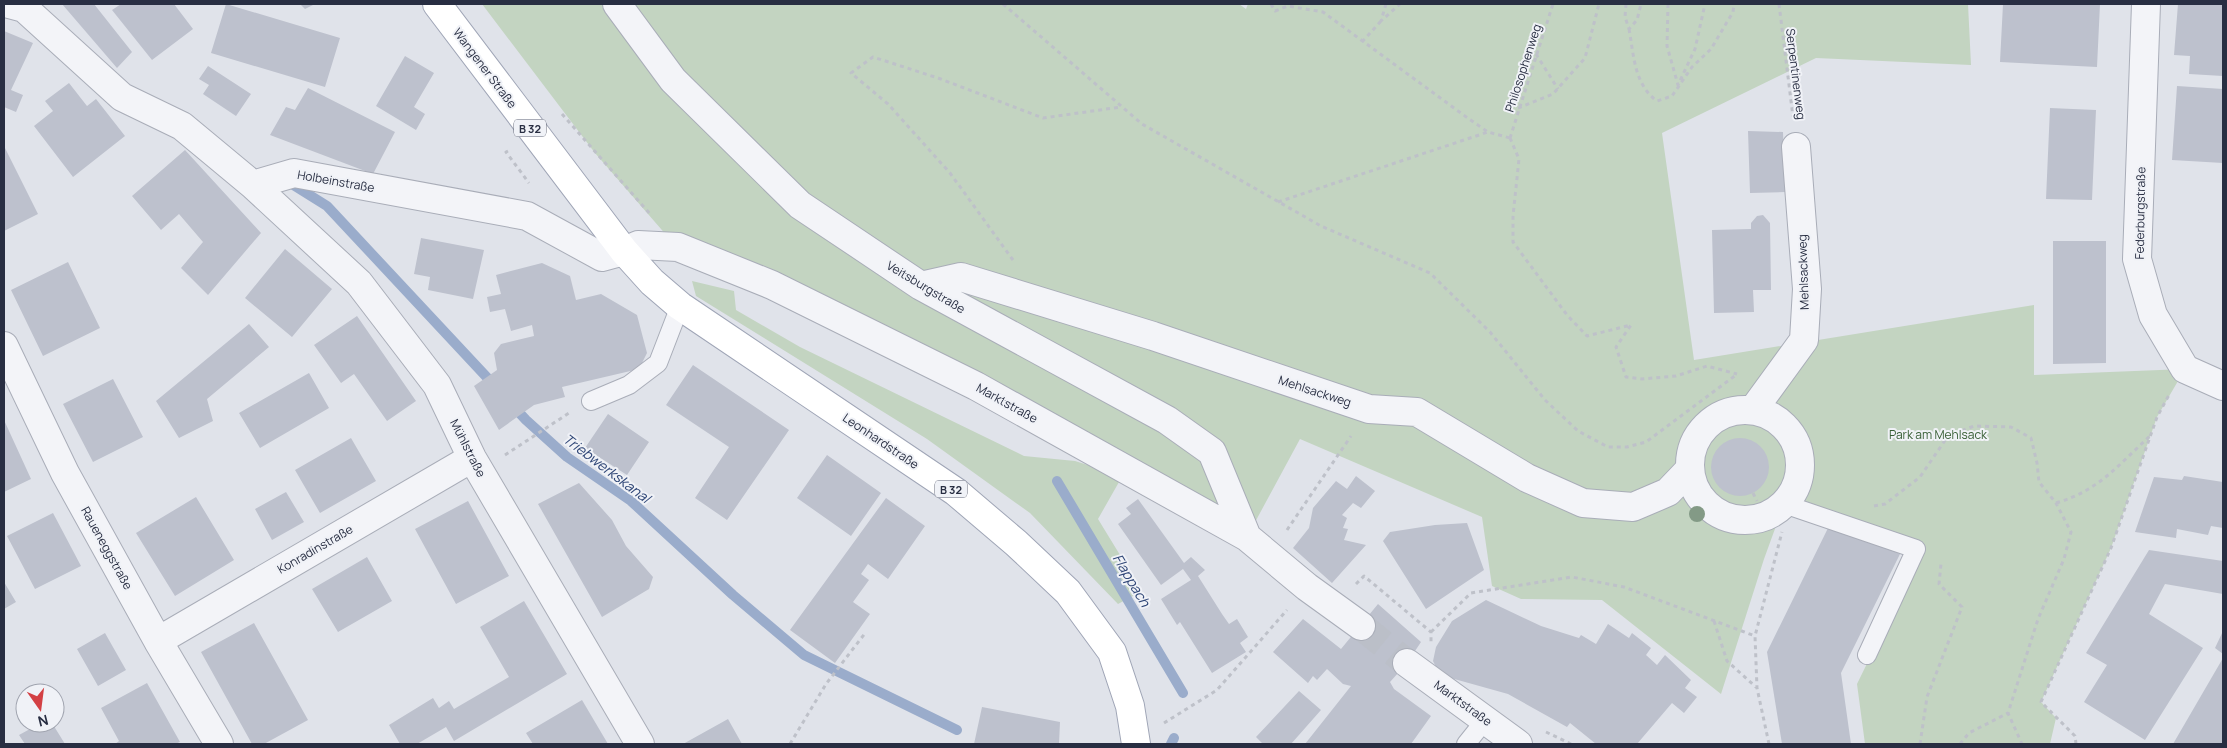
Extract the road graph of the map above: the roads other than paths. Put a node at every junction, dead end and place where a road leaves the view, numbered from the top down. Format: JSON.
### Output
{"nodes":[{"id":1,"x":10,"y":4,"type":"edge"},
{"id":2,"x":437,"y":4,"type":"edge"},
{"id":3,"x":617,"y":4,"type":"edge"},
{"id":4,"x":2146,"y":4,"type":"edge"},
{"id":5,"x":1796,"y":147,"type":"road end"},
{"id":6,"x":253,"y":185,"type":"junction"},
{"id":7,"x":624,"y":251,"type":"junction"},
{"id":8,"x":921,"y":286,"type":"junction"},
{"id":9,"x":680,"y":306,"type":"junction"},
{"id":10,"x":4,"y":346,"type":"edge"},
{"id":11,"x":2223,"y":386,"type":"edge"},
{"id":12,"x":591,"y":401,"type":"dead end"},
{"id":13,"x":1753,"y":410,"type":"junction"},
{"id":14,"x":472,"y":458,"type":"junction"},
{"id":15,"x":1690,"y":470,"type":"junction"},
{"id":16,"x":1784,"y":515,"type":"junction"},
{"id":17,"x":1246,"y":537,"type":"junction"},
{"id":18,"x":1361,"y":626,"type":"tunnel mouth"},
{"id":19,"x":158,"y":641,"type":"junction"},
{"id":20,"x":1867,"y":655,"type":"dead end"},
{"id":21,"x":1407,"y":663,"type":"tunnel mouth"},
{"id":22,"x":1486,"y":719,"type":"junction"},
{"id":23,"x":1136,"y":742,"type":"edge"},
{"id":24,"x":219,"y":744,"type":"edge"},
{"id":25,"x":640,"y":744,"type":"edge"},
{"id":26,"x":1466,"y":744,"type":"edge"},
{"id":27,"x":1518,"y":744,"type":"edge"}],
"edges":[{"from":1,"to":6,"type":"street"},
{"from":2,"to":7,"type":"main road","name":"Wangener Straße","number":"B 32"},
{"from":3,"to":8,"type":"street","name":"Veitsburgstraße"},
{"from":4,"to":11,"type":"street","name":"Federburgstraße"},
{"from":5,"to":13,"type":"street","name":"Mehlsackweg"},
{"from":6,"to":7,"type":"street","name":"Holbeinstraße"},
{"from":6,"to":14,"type":"street","name":"Mühlstraße"},
{"from":7,"to":9,"type":"main road","name":"Leonhardstraße","number":"B 32"},
{"from":7,"to":17,"type":"street","name":"Marktstraße"},
{"from":8,"to":15,"type":"street","name":"Mehlsackweg"},
{"from":8,"to":17,"type":"street","name":"Veitsburgstraße"},
{"from":9,"to":12,"type":"lane"},
{"from":9,"to":23,"type":"main road","name":"Leonhardstraße","number":"B 32"},
{"from":10,"to":19,"type":"street","name":"Raueneggstraße"},
{"from":13,"to":15,"type":"street"},
{"from":13,"to":16,"type":"street"},
{"from":14,"to":19,"type":"street","name":"Konradinstraße"},
{"from":14,"to":25,"type":"street","name":"Mühlstraße"},
{"from":15,"to":16,"type":"street"},
{"from":16,"to":20,"type":"lane"},
{"from":17,"to":18,"type":"street","name":"Marktstraße"},
{"from":19,"to":24,"type":"street","name":"Raueneggstraße"},
{"from":21,"to":22,"type":"street","name":"Marktstraße"},
{"from":22,"to":26,"type":"lane"},
{"from":22,"to":27,"type":"street","name":"Marktstraße"}]}
